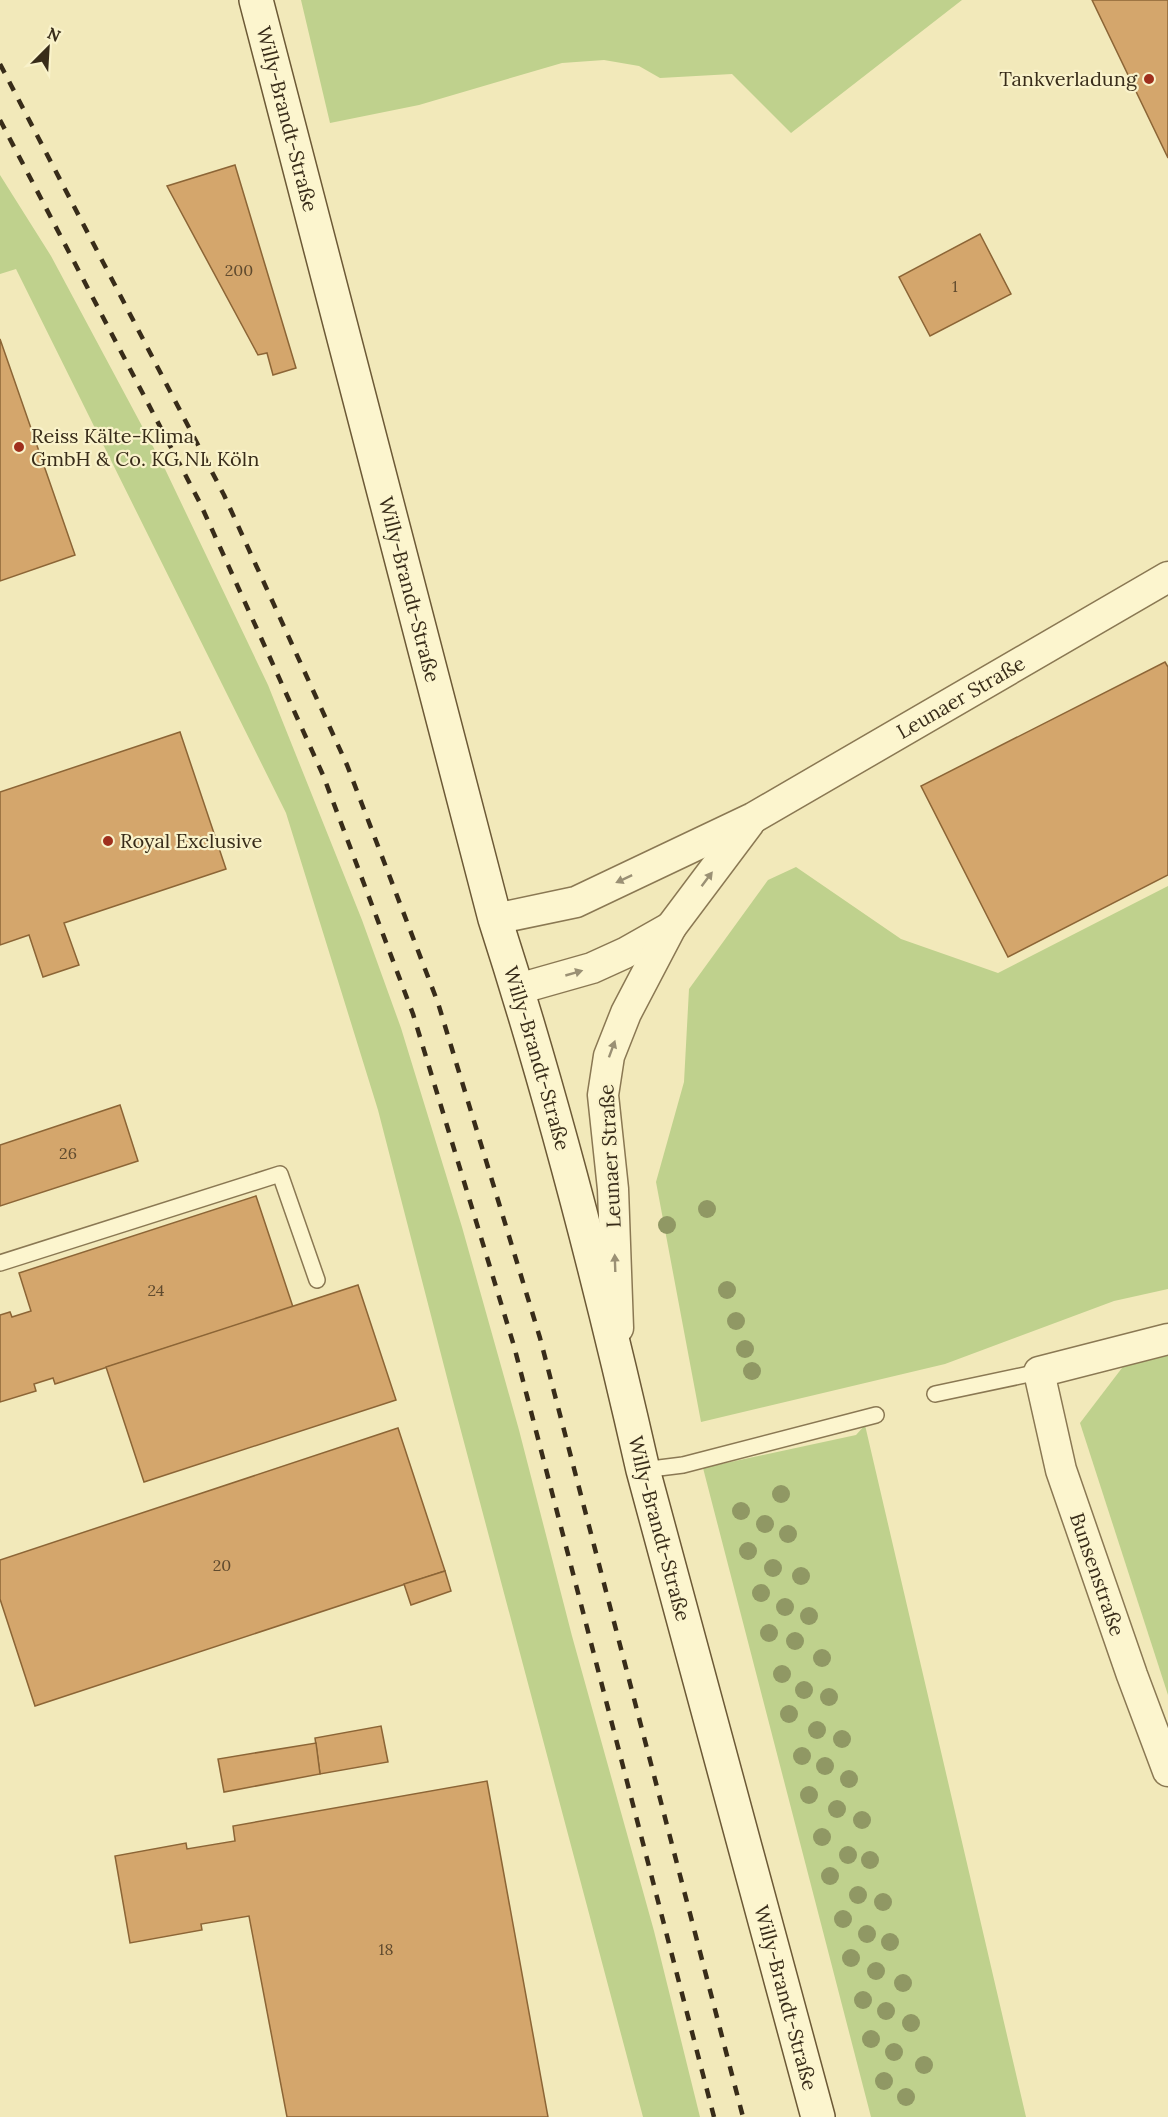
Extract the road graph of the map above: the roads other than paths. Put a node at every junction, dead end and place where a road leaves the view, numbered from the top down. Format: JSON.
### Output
{"nodes":[{"id":1,"x":256,"y":0,"type":"edge"},
{"id":2,"x":1168,"y":577,"type":"edge"},
{"id":3,"x":753,"y":818,"type":"junction"},
{"id":4,"x":495,"y":919,"type":"junction"},
{"id":5,"x":671,"y":927,"type":"junction"},
{"id":6,"x":518,"y":989,"type":"junction"},
{"id":7,"x":0,"y":1263,"type":"edge"},
{"id":8,"x":317,"y":1280,"type":"dead end"},
{"id":9,"x":1168,"y":1339,"type":"edge"},
{"id":10,"x":619,"y":1363,"type":"junction"},
{"id":11,"x":1039,"y":1372,"type":"junction"},
{"id":12,"x":935,"y":1394,"type":"dead end"},
{"id":13,"x":876,"y":1415,"type":"dead end"},
{"id":14,"x":643,"y":1470,"type":"junction"},
{"id":15,"x":1168,"y":1770,"type":"edge"},
{"id":16,"x":819,"y":2117,"type":"edge"}],
"edges":[{"from":1,"to":4,"type":"main road","name":"Willy-Brandt-Straße"},
{"from":2,"to":3,"type":"street","name":"Leunaer Straße"},
{"from":3,"to":4,"type":"street","name":"Leunaer Straße","one_way":true},
{"from":5,"to":3,"type":"street","name":"Leunaer Straße","one_way":true},
{"from":4,"to":6,"type":"main road","name":"Willy-Brandt-Straße"},
{"from":6,"to":5,"type":"street","name":"Leunaer Straße","one_way":true},
{"from":10,"to":5,"type":"street","name":"Leunaer Straße","one_way":true},
{"from":6,"to":10,"type":"main road","name":"Willy-Brandt-Straße"},
{"from":7,"to":8,"type":"lane"},
{"from":9,"to":11,"type":"street"},
{"from":10,"to":14,"type":"main road","name":"Willy-Brandt-Straße"},
{"from":11,"to":12,"type":"lane"},
{"from":11,"to":15,"type":"street","name":"Bunsenstraße"},
{"from":13,"to":14,"type":"lane"},
{"from":14,"to":16,"type":"main road","name":"Willy-Brandt-Straße"}]}
